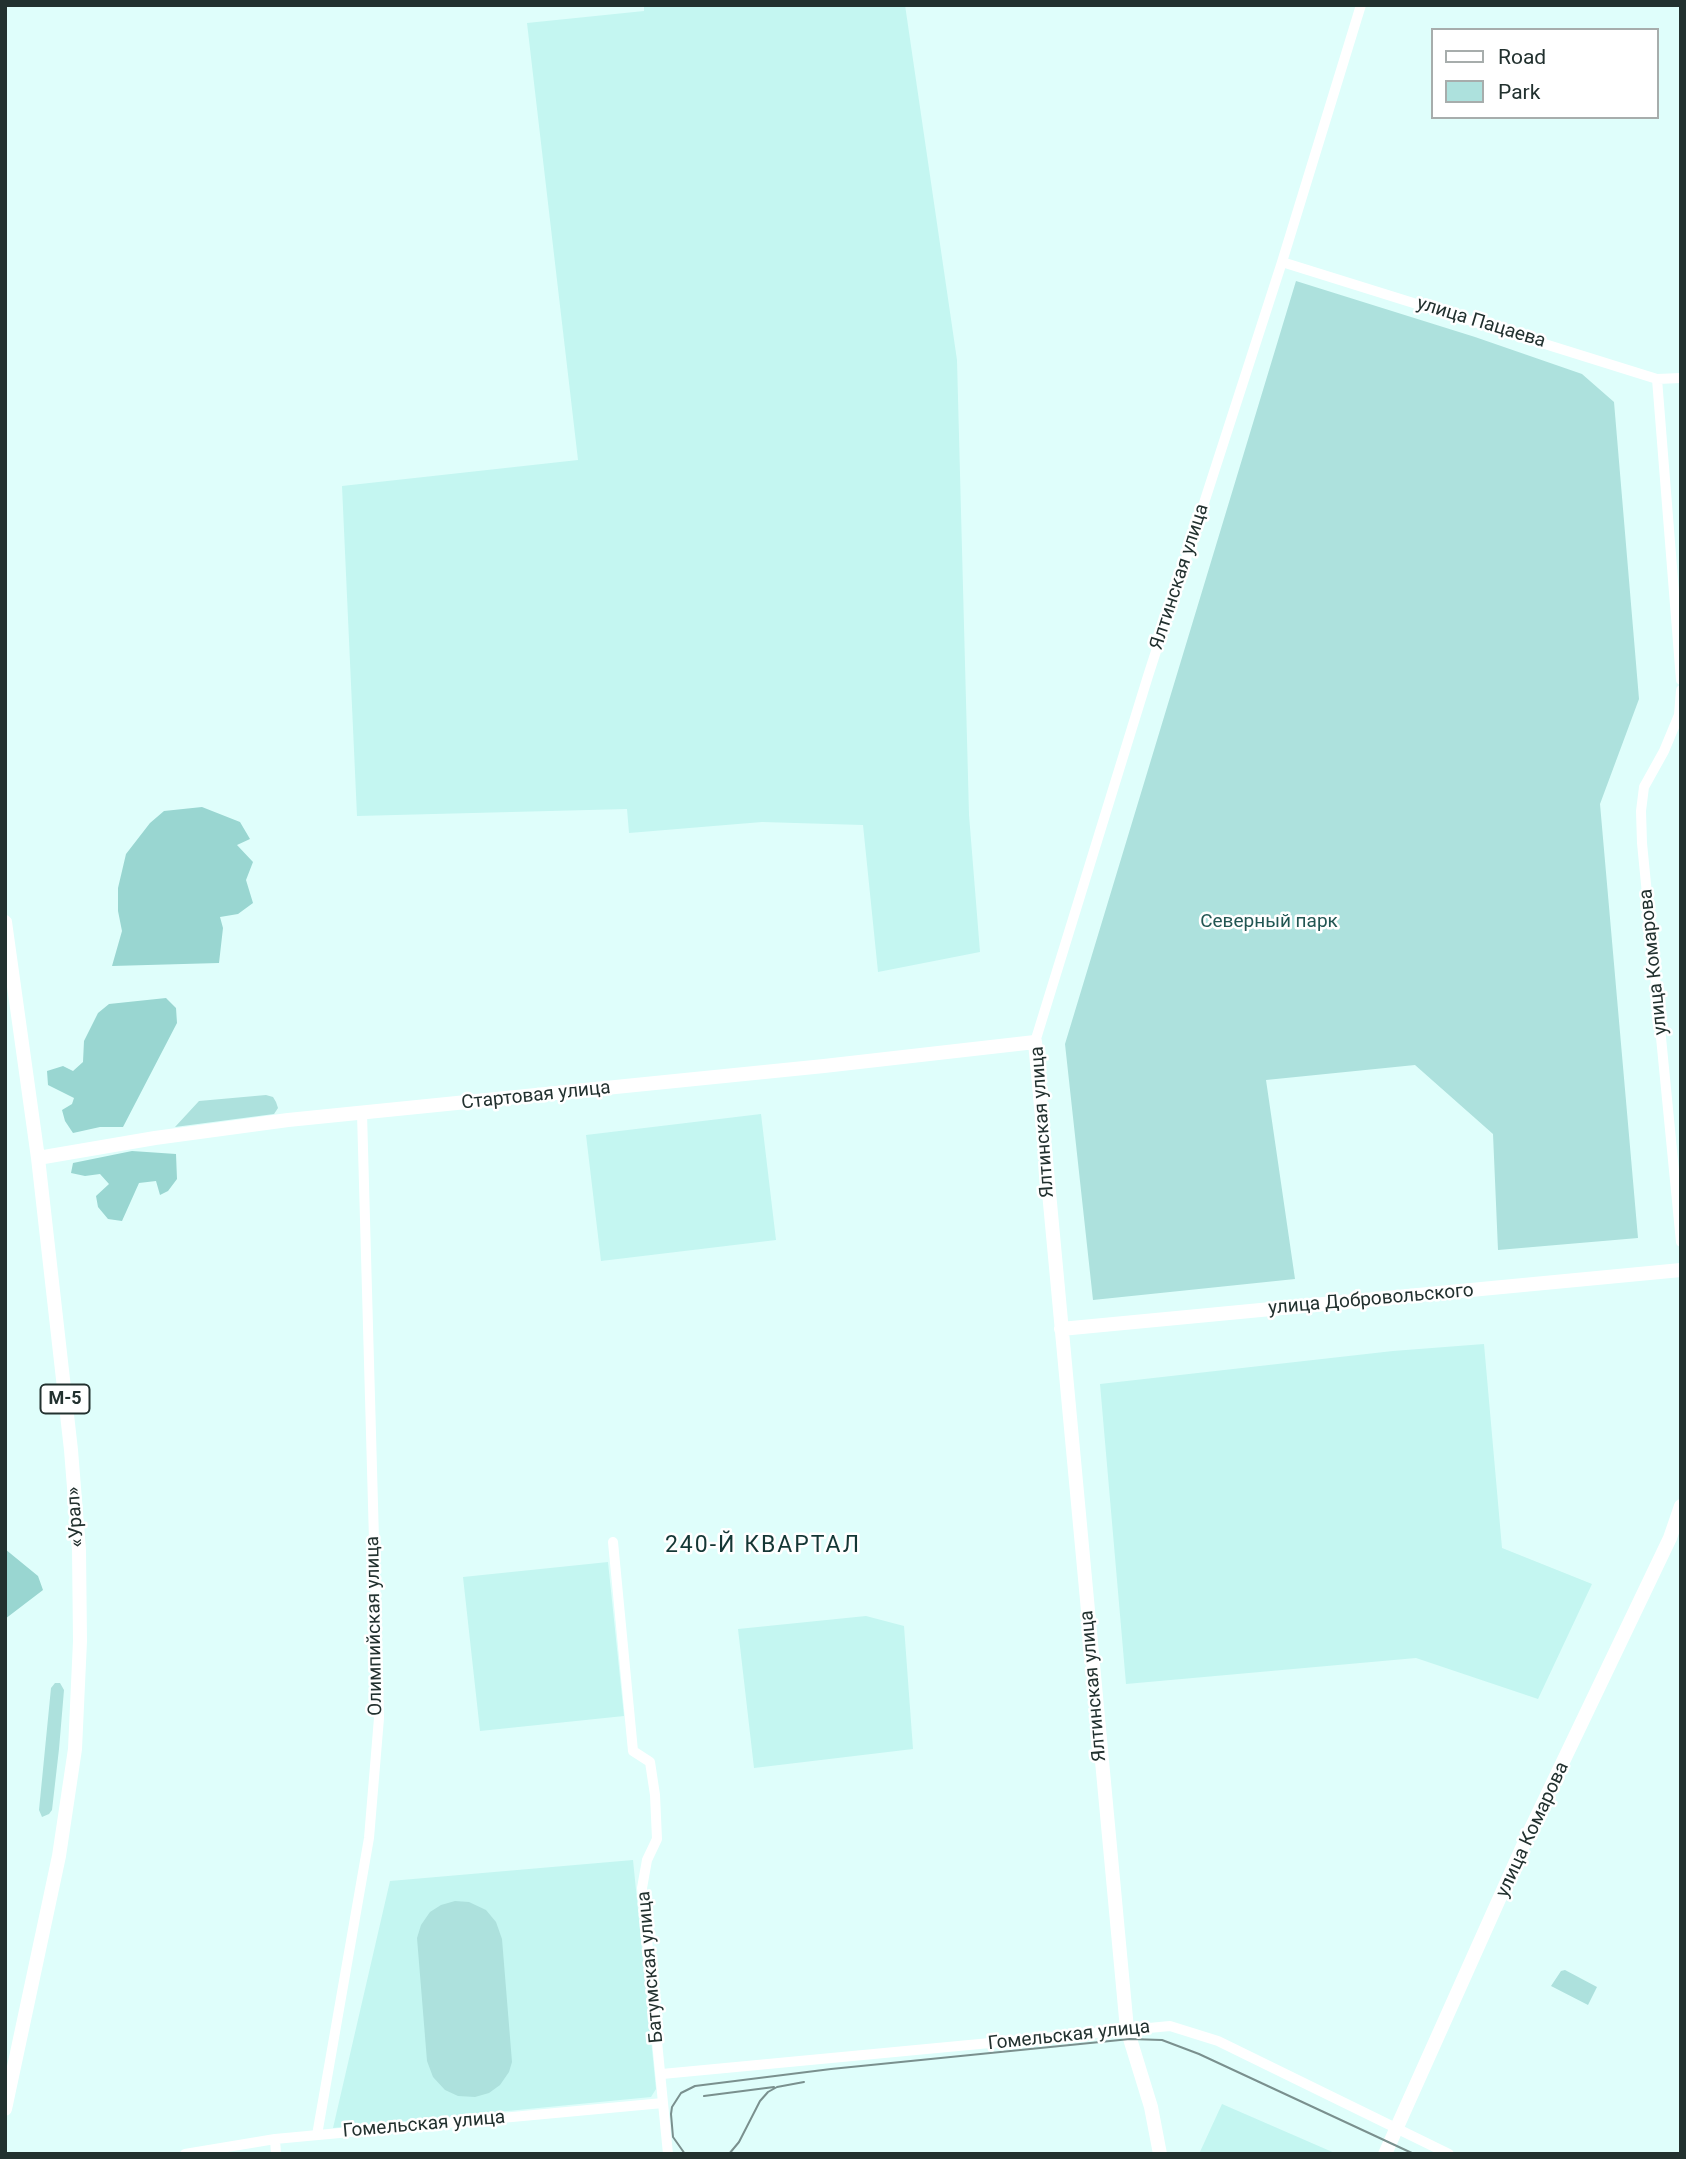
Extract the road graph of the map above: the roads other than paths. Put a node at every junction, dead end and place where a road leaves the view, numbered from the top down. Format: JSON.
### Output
{"nodes":[{"id":1,"x":1361,"y":5,"type":"edge"},
{"id":2,"x":1282,"y":262,"type":"junction"},
{"id":3,"x":1681,"y":378,"type":"edge"},
{"id":4,"x":1657,"y":379,"type":"junction"},
{"id":5,"x":1681,"y":680,"type":"edge"},
{"id":6,"x":1681,"y":690,"type":"edge"},
{"id":7,"x":5,"y":922,"type":"edge"},
{"id":8,"x":1035,"y":1042,"type":"junction"},
{"id":9,"x":362,"y":1113,"type":"junction"},
{"id":10,"x":38,"y":1158,"type":"junction"},
{"id":11,"x":1681,"y":1242,"type":"edge"},
{"id":12,"x":1681,"y":1270,"type":"edge"},
{"id":13,"x":1061,"y":1329,"type":"junction"},
{"id":14,"x":1681,"y":1506,"type":"edge"},
{"id":15,"x":612,"y":1542,"type":"dead end"},
{"id":16,"x":1127,"y":2029,"type":"junction"},
{"id":17,"x":662,"y":2074,"type":"junction"},
{"id":18,"x":663,"y":2103,"type":"junction"},
{"id":19,"x":5,"y":2109,"type":"edge"},
{"id":20,"x":1396,"y":2129,"type":"junction"},
{"id":21,"x":317,"y":2135,"type":"junction"},
{"id":22,"x":275,"y":2139,"type":"junction"},
{"id":23,"x":185,"y":2154,"type":"edge"},
{"id":24,"x":276,"y":2154,"type":"edge"},
{"id":25,"x":668,"y":2154,"type":"edge"},
{"id":26,"x":1160,"y":2154,"type":"edge"},
{"id":27,"x":1385,"y":2154,"type":"edge"},
{"id":28,"x":1449,"y":2154,"type":"edge"}],
"edges":[{"from":1,"to":2,"type":"street","name":"Ялтинская улица"},
{"from":2,"to":4,"type":"street","name":"улица Пацаева"},
{"from":2,"to":8,"type":"street","name":"Ялтинская улица"},
{"from":3,"to":4,"type":"street","name":"улица Пацаева"},
{"from":4,"to":5,"type":"street"},
{"from":6,"to":11,"type":"street","name":"улица Комарова"},
{"from":7,"to":10,"type":"main road","name":"«Урал»","number":"М-5"},
{"from":8,"to":9,"type":"main road","name":"Стартовая улица"},
{"from":8,"to":13,"type":"main road","name":"Ялтинская улица"},
{"from":9,"to":10,"type":"main road","name":"Стартовая улица"},
{"from":9,"to":21,"type":"street","name":"Олимпийская улица"},
{"from":10,"to":19,"type":"main road","name":"«Урал»","number":"М-5"},
{"from":12,"to":13,"type":"main road","name":"улица Добровольского"},
{"from":13,"to":16,"type":"main road","name":"Ялтинская улица"},
{"from":14,"to":20,"type":"main road","name":"улица Комарова"},
{"from":15,"to":17,"type":"street","name":"Батумская улица"},
{"from":16,"to":17,"type":"street","name":"Гомельская улица"},
{"from":16,"to":20,"type":"street","name":"Гомельская улица"},
{"from":16,"to":26,"type":"main road","name":"Ялтинская улица"},
{"from":17,"to":18,"type":"street","name":"Батумская улица"},
{"from":18,"to":21,"type":"street","name":"Гомельская улица"},
{"from":18,"to":25,"type":"street","name":"Батумская улица"},
{"from":20,"to":27,"type":"main road","name":"улица Комарова"},
{"from":20,"to":28,"type":"street","name":"Гомельская улица"},
{"from":21,"to":22,"type":"street","name":"Гомельская улица"},
{"from":22,"to":23,"type":"street","name":"Гомельская улица"},
{"from":22,"to":24,"type":"street"}]}
